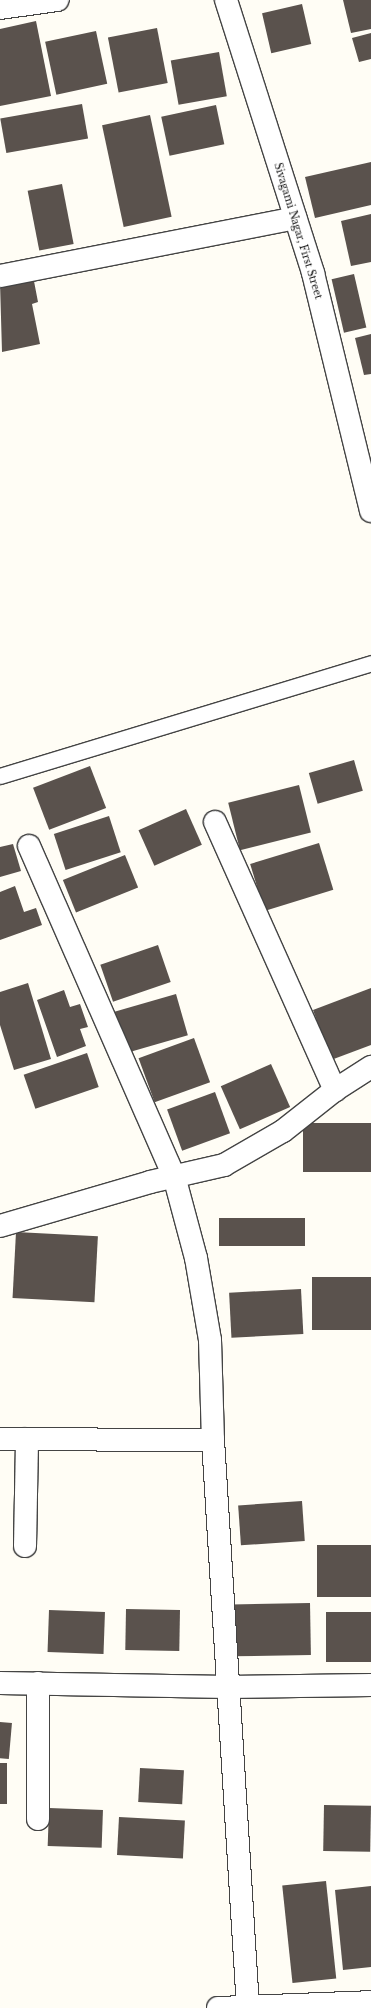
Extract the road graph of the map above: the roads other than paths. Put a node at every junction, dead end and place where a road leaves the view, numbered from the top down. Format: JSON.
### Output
{"nodes":[{"id":1,"x":57,"y":0,"type":"edge"},
{"id":2,"x":226,"y":0,"type":"edge"},
{"id":3,"x":0,"y":8,"type":"edge"},
{"id":4,"x":295,"y":218,"type":"junction"},
{"id":5,"x":1,"y":271,"type":"edge"},
{"id":6,"x":371,"y":511,"type":"edge"},
{"id":7,"x":371,"y":663,"type":"edge"},
{"id":8,"x":0,"y":776,"type":"edge"},
{"id":9,"x":215,"y":822,"type":"dead end"},
{"id":10,"x":29,"y":846,"type":"dead end"},
{"id":11,"x":371,"y":1067,"type":"edge"},
{"id":12,"x":335,"y":1090,"type":"junction"},
{"id":13,"x":174,"y":1176,"type":"junction"},
{"id":14,"x":0,"y":1226,"type":"edge"},
{"id":15,"x":0,"y":1439,"type":"edge"},
{"id":16,"x":27,"y":1440,"type":"junction"},
{"id":17,"x":213,"y":1440,"type":"junction"},
{"id":18,"x":25,"y":1546,"type":"dead end"},
{"id":19,"x":0,"y":1683,"type":"edge"},
{"id":20,"x":38,"y":1684,"type":"junction"},
{"id":21,"x":371,"y":1685,"type":"edge"},
{"id":22,"x":228,"y":1687,"type":"junction"},
{"id":23,"x":38,"y":1819,"type":"dead end"},
{"id":24,"x":371,"y":2002,"type":"edge"},
{"id":25,"x":248,"y":2007,"type":"junction"},
{"id":26,"x":218,"y":2008,"type":"edge"}],
"edges":[{"from":1,"to":3,"type":"street"},
{"from":2,"to":4,"type":"street","name":"Sivagami Nagar, First Street"},
{"from":4,"to":5,"type":"street"},
{"from":4,"to":6,"type":"street","name":"Sivagami Nagar, First Street"},
{"from":7,"to":8,"type":"lane"},
{"from":9,"to":12,"type":"street"},
{"from":10,"to":13,"type":"street"},
{"from":11,"to":12,"type":"street"},
{"from":12,"to":13,"type":"street"},
{"from":13,"to":14,"type":"street"},
{"from":13,"to":17,"type":"street"},
{"from":15,"to":16,"type":"street"},
{"from":16,"to":17,"type":"street"},
{"from":16,"to":18,"type":"street"},
{"from":17,"to":22,"type":"street"},
{"from":19,"to":20,"type":"street"},
{"from":20,"to":22,"type":"street"},
{"from":20,"to":23,"type":"street"},
{"from":21,"to":22,"type":"street"},
{"from":22,"to":25,"type":"street"},
{"from":24,"to":25,"type":"street"},
{"from":25,"to":26,"type":"street"}]}
